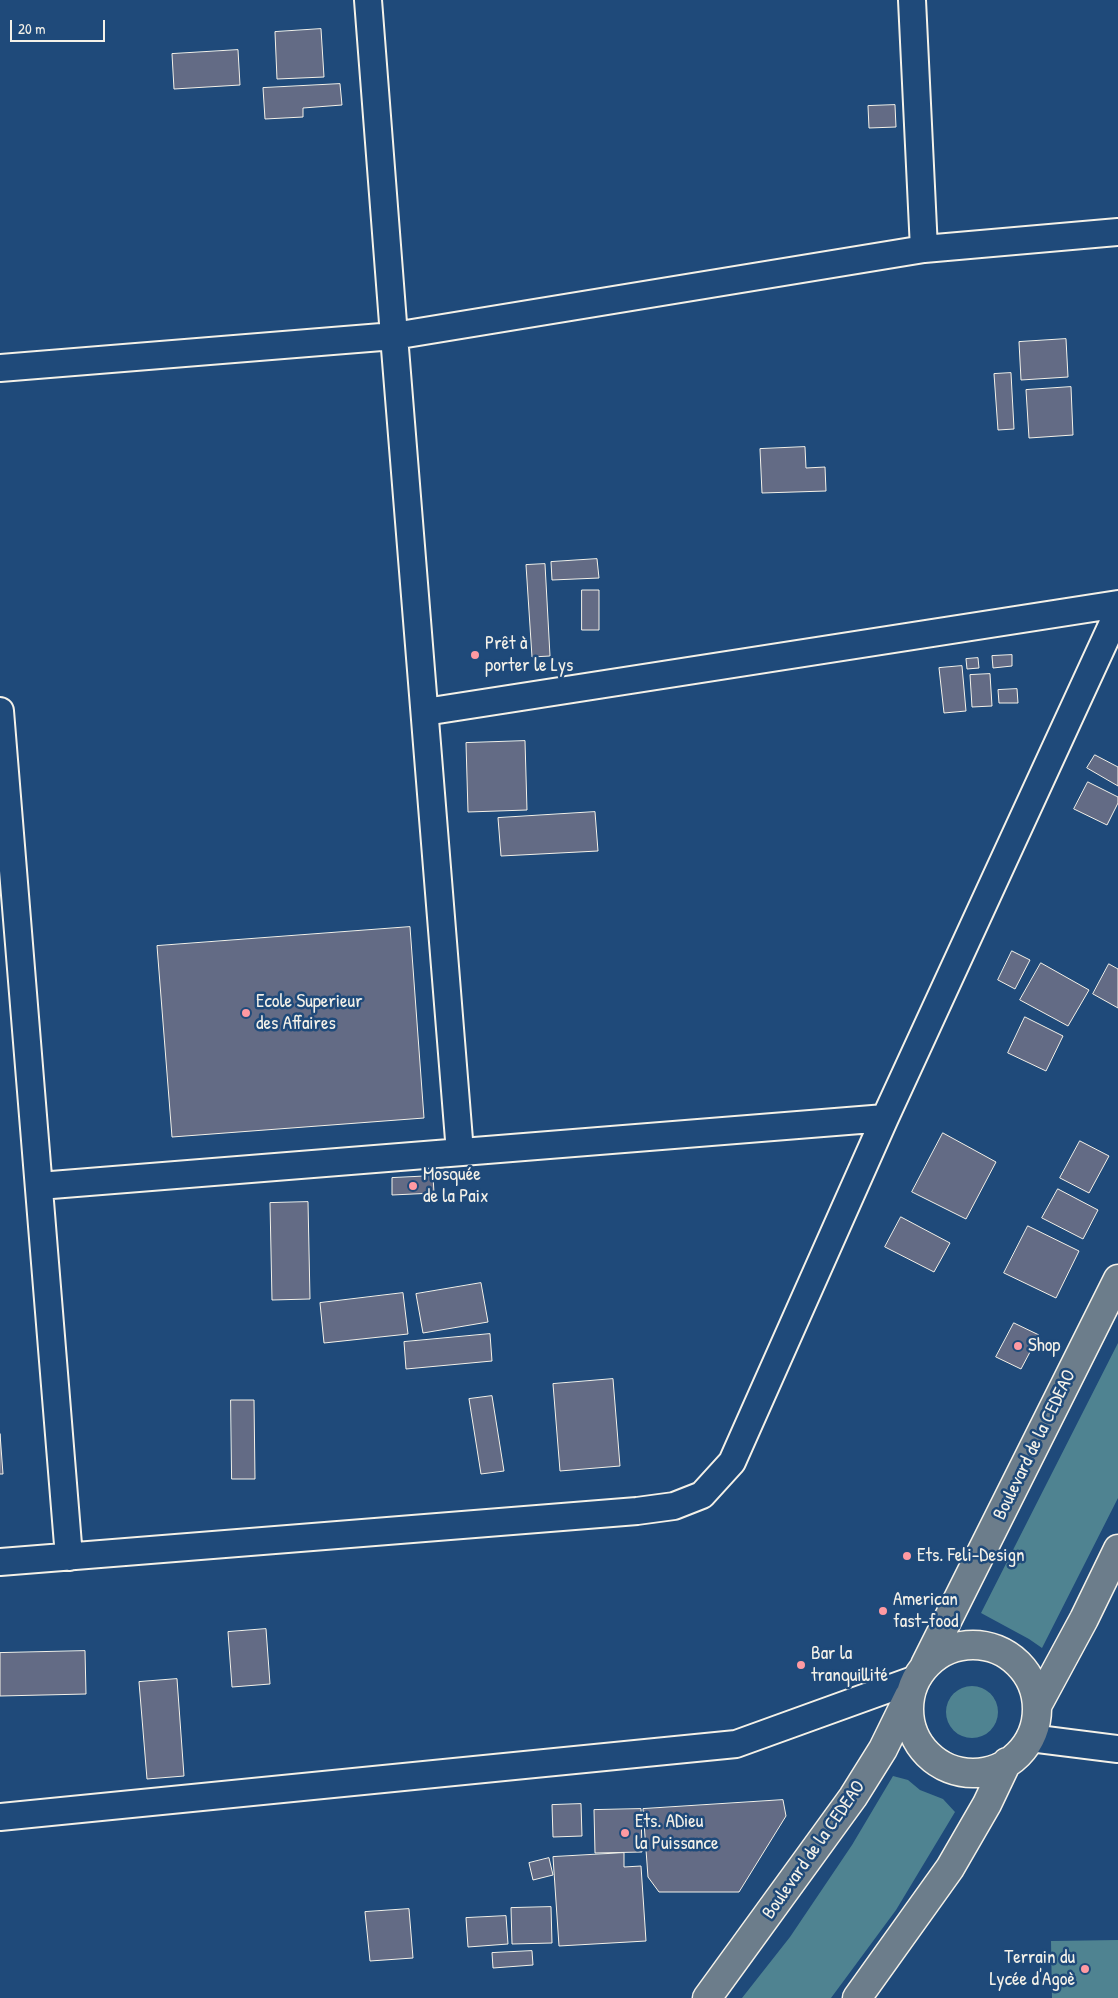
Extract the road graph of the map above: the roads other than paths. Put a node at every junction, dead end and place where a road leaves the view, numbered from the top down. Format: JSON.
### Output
{"nodes":[{"id":1,"x":368,"y":0,"type":"edge"},
{"id":2,"x":912,"y":0,"type":"edge"},
{"id":3,"x":1118,"y":232,"type":"edge"},
{"id":4,"x":924,"y":249,"type":"junction"},
{"id":5,"x":394,"y":336,"type":"junction"},
{"id":6,"x":0,"y":368,"type":"edge"},
{"id":7,"x":1118,"y":604,"type":"edge"},
{"id":8,"x":1118,"y":612,"type":"edge"},
{"id":9,"x":0,"y":711,"type":"edge"},
{"id":10,"x":425,"y":712,"type":"junction"},
{"id":11,"x":8,"y":917,"type":"edge"},
{"id":12,"x":885,"y":1118,"type":"junction"},
{"id":13,"x":460,"y":1152,"type":"junction"},
{"id":14,"x":39,"y":1186,"type":"junction"},
{"id":15,"x":1118,"y":1279,"type":"edge"},
{"id":16,"x":1118,"y":1549,"type":"edge"},
{"id":17,"x":69,"y":1557,"type":"junction"},
{"id":18,"x":0,"y":1562,"type":"edge"},
{"id":19,"x":917,"y":1680,"type":"junction"},
{"id":20,"x":1037,"y":1706,"type":"junction"},
{"id":21,"x":1030,"y":1738,"type":"junction"},
{"id":22,"x":1118,"y":1749,"type":"edge"},
{"id":23,"x":1007,"y":1762,"type":"junction"},
{"id":24,"x":0,"y":1818,"type":"edge"},
{"id":25,"x":707,"y":1998,"type":"edge"},
{"id":26,"x":857,"y":1998,"type":"edge"}],
"edges":[{"from":1,"to":5,"type":"street"},
{"from":2,"to":4,"type":"street"},
{"from":3,"to":4,"type":"street"},
{"from":4,"to":5,"type":"street"},
{"from":5,"to":6,"type":"street"},
{"from":5,"to":10,"type":"street"},
{"from":7,"to":10,"type":"street"},
{"from":8,"to":12,"type":"street"},
{"from":9,"to":11,"type":"street"},
{"from":10,"to":13,"type":"street"},
{"from":11,"to":14,"type":"street"},
{"from":12,"to":13,"type":"street"},
{"from":12,"to":17,"type":"street"},
{"from":13,"to":14,"type":"street"},
{"from":14,"to":17,"type":"street"},
{"from":15,"to":19,"type":"main road","name":"Boulevard de la CEDEAO"},
{"from":16,"to":20,"type":"main road"},
{"from":17,"to":18,"type":"street"},
{"from":19,"to":20,"type":"main road"},
{"from":19,"to":23,"type":"main road"},
{"from":19,"to":24,"type":"street"},
{"from":19,"to":25,"type":"main road","name":"Boulevard de la CEDEAO"},
{"from":20,"to":21,"type":"main road"},
{"from":21,"to":22,"type":"street"},
{"from":21,"to":23,"type":"main road"},
{"from":23,"to":26,"type":"main road"}]}
